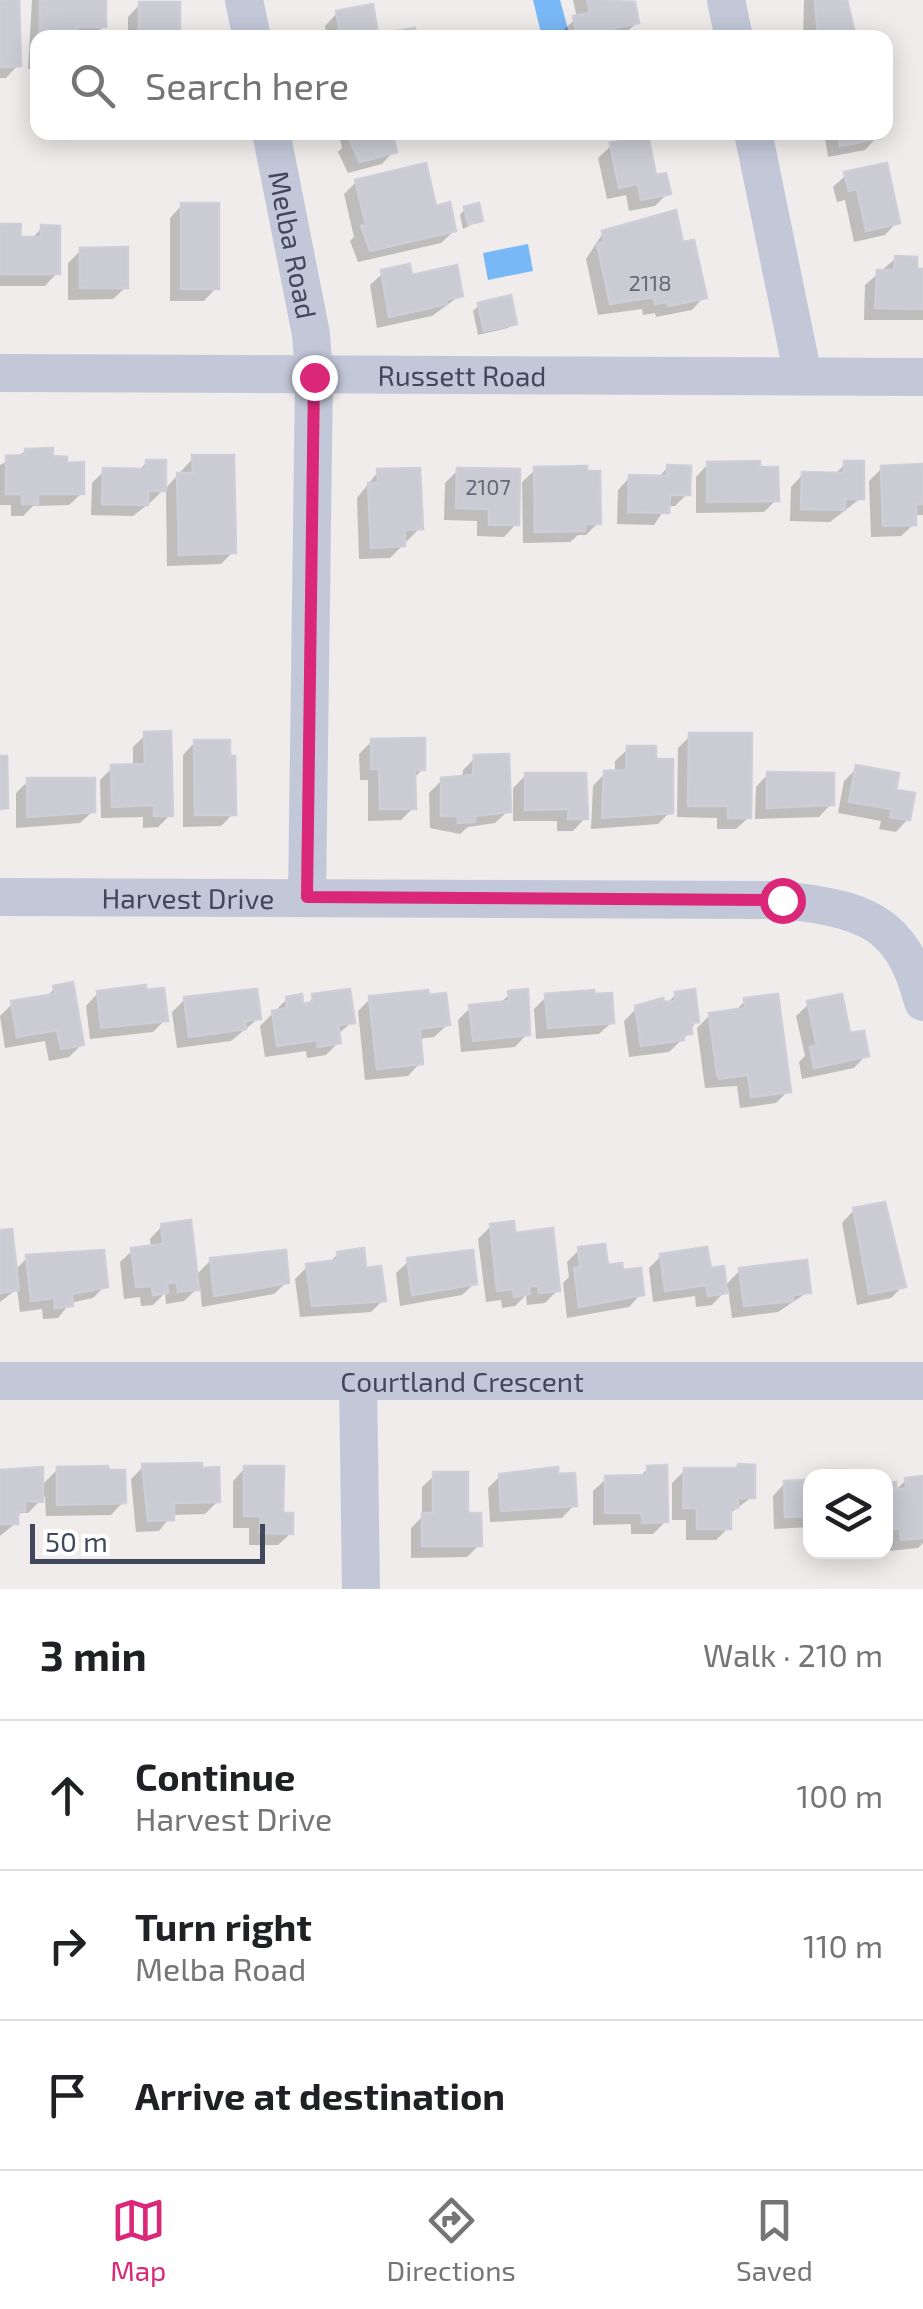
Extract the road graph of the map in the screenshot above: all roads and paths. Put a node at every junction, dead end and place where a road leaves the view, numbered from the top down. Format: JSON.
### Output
{"nodes":[{"id":1,"x":244,"y":0,"type":"edge"},
{"id":2,"x":726,"y":0,"type":"edge"},
{"id":3,"x":250,"y":30,"type":"edge"},
{"id":4,"x":732,"y":30,"type":"edge"},
{"id":5,"x":273,"y":140,"type":"edge"},
{"id":6,"x":755,"y":140,"type":"edge"},
{"id":7,"x":0,"y":373,"type":"edge"},
{"id":8,"x":803,"y":376,"type":"junction"},
{"id":9,"x":314,"y":377,"type":"junction"},
{"id":10,"x":923,"y":378,"type":"edge"},
{"id":11,"x":0,"y":896,"type":"edge"},
{"id":12,"x":307,"y":897,"type":"junction"},
{"id":13,"x":923,"y":1002,"type":"edge"},
{"id":14,"x":0,"y":1380,"type":"edge"},
{"id":15,"x":358,"y":1380,"type":"junction"},
{"id":16,"x":923,"y":1381,"type":"edge"},
{"id":17,"x":361,"y":1589,"type":"edge"}],
"edges":[{"from":1,"to":3,"type":"street"},
{"from":2,"to":4,"type":"street"},
{"from":5,"to":9,"type":"street","name":"Melba Road"},
{"from":6,"to":8,"type":"street"},
{"from":7,"to":9,"type":"street","name":"Russett Road"},
{"from":8,"to":9,"type":"street","name":"Russett Road"},
{"from":8,"to":10,"type":"street","name":"Russett Road"},
{"from":9,"to":12,"type":"street","name":"Melba Road"},
{"from":11,"to":12,"type":"street","name":"Harvest Drive"},
{"from":12,"to":13,"type":"street","name":"Harvest Drive"},
{"from":14,"to":15,"type":"street","name":"Courtland Crescent"},
{"from":15,"to":16,"type":"street","name":"Courtland Crescent"},
{"from":15,"to":17,"type":"street"}]}
